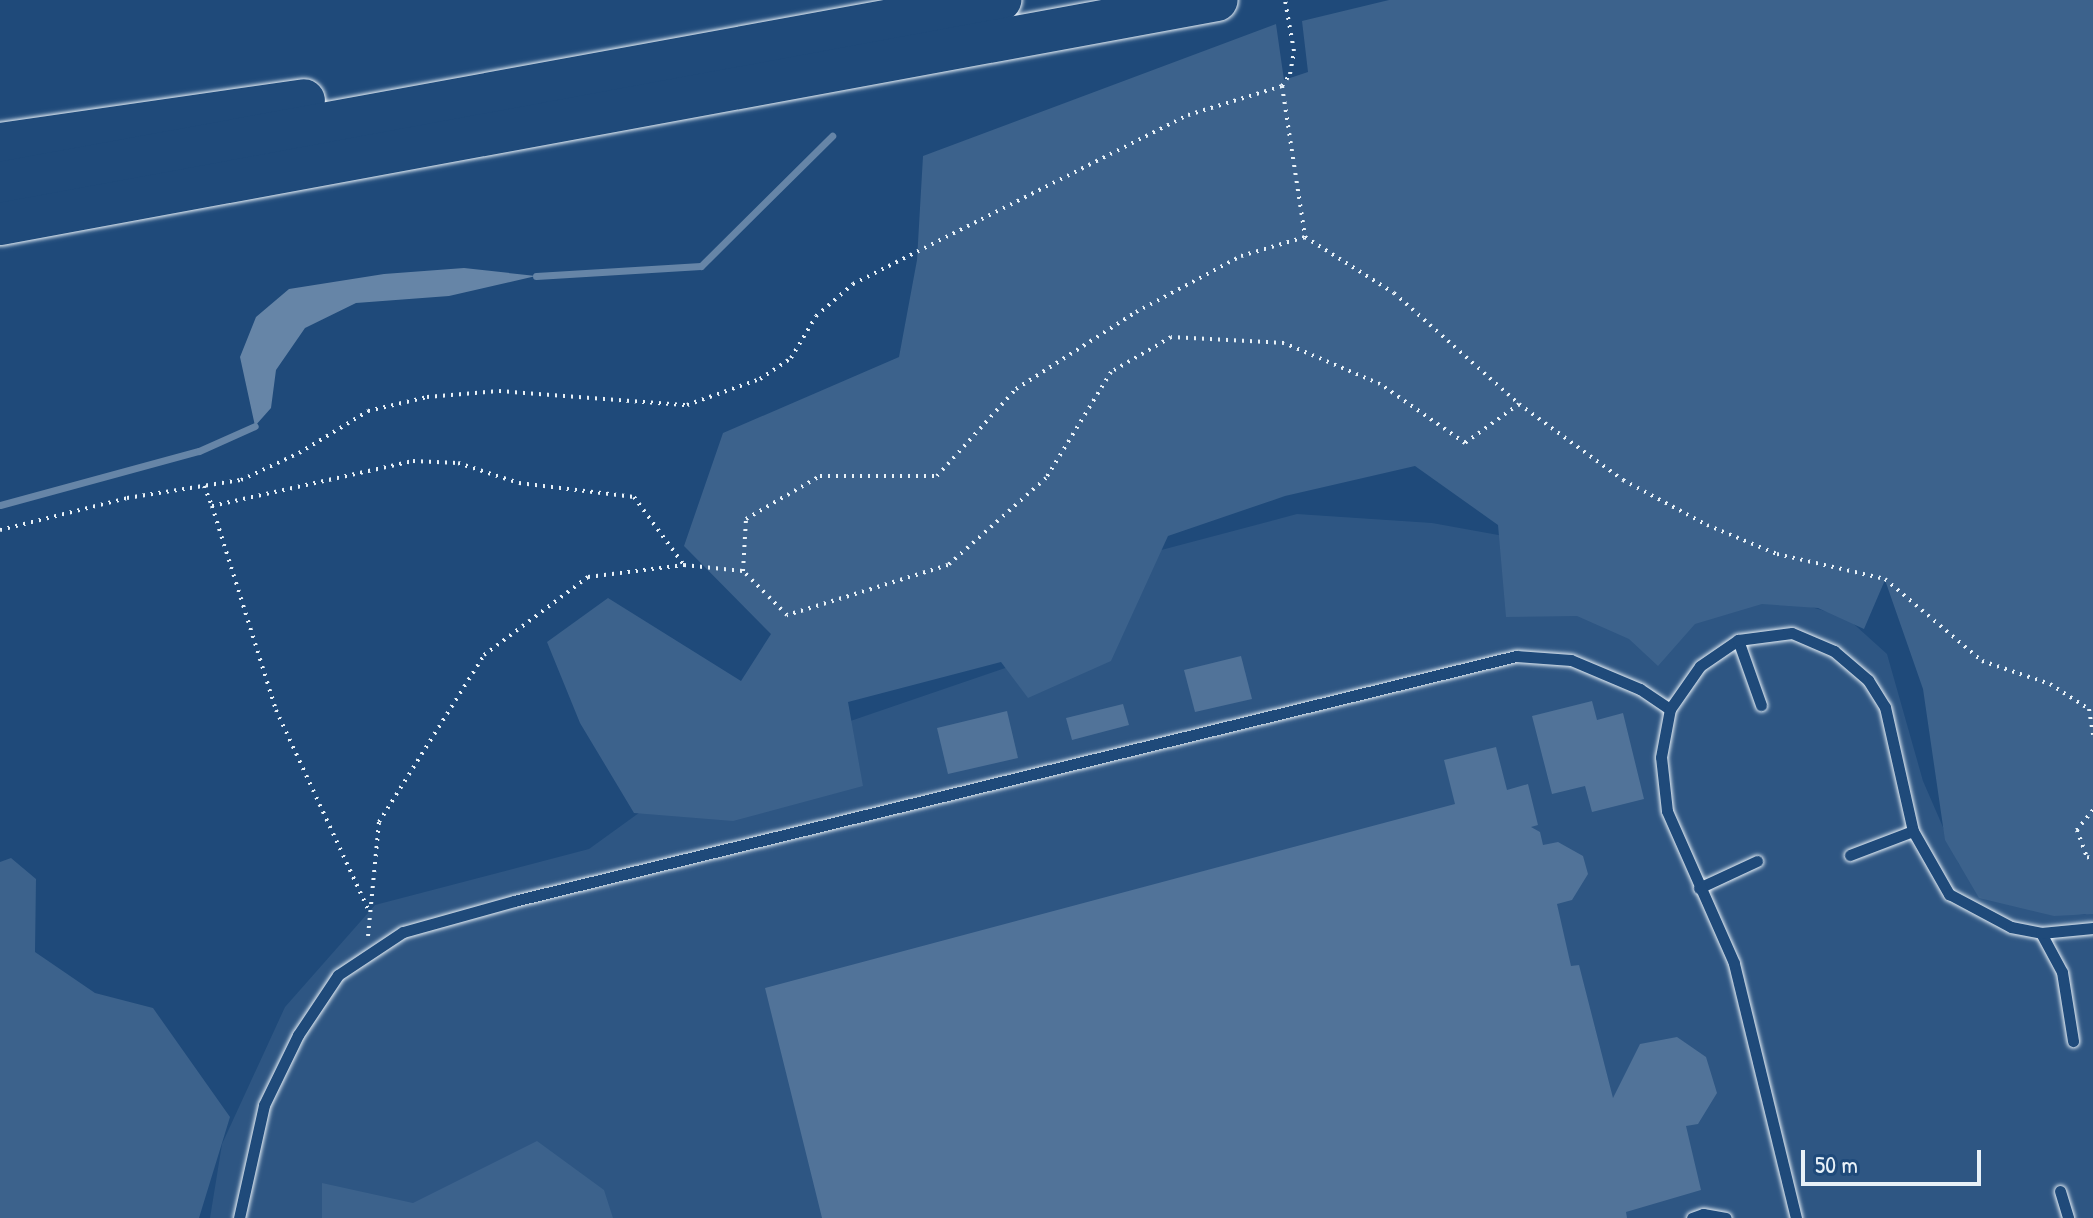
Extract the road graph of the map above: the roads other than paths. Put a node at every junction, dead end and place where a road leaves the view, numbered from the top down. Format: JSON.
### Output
{"nodes":[{"id":1,"x":952,"y":0,"type":"edge"},
{"id":2,"x":1000,"y":0,"type":"edge"},
{"id":3,"x":1217,"y":0,"type":"edge"},
{"id":4,"x":0,"y":144,"type":"edge"},
{"id":5,"x":0,"y":183,"type":"edge"},
{"id":6,"x":0,"y":224,"type":"edge"},
{"id":7,"x":1738,"y":640,"type":"junction"},
{"id":8,"x":1761,"y":705,"type":"dead end"},
{"id":9,"x":1670,"y":709,"type":"junction"},
{"id":10,"x":1913,"y":831,"type":"junction"},
{"id":11,"x":1850,"y":855,"type":"dead end"},
{"id":12,"x":1757,"y":861,"type":"dead end"},
{"id":13,"x":1699,"y":888,"type":"junction"},
{"id":14,"x":2093,"y":928,"type":"edge"},
{"id":15,"x":2041,"y":933,"type":"junction"},
{"id":16,"x":2073,"y":1041,"type":"dead end"},
{"id":17,"x":2060,"y":1191,"type":"dead end"},
{"id":18,"x":239,"y":1218,"type":"edge"},
{"id":19,"x":1692,"y":1218,"type":"edge"},
{"id":20,"x":1726,"y":1218,"type":"edge"},
{"id":21,"x":1796,"y":1218,"type":"edge"},
{"id":22,"x":2068,"y":1218,"type":"edge"}],
"edges":[{"from":1,"to":4,"type":"highway"},
{"from":2,"to":5,"type":"highway"},
{"from":3,"to":6,"type":"highway"},
{"from":7,"to":8,"type":"lane"},
{"from":7,"to":9,"type":"lane"},
{"from":7,"to":10,"type":"lane"},
{"from":9,"to":13,"type":"lane"},
{"from":9,"to":18,"type":"lane"},
{"from":10,"to":11,"type":"lane"},
{"from":10,"to":15,"type":"lane"},
{"from":12,"to":13,"type":"lane"},
{"from":13,"to":21,"type":"lane"},
{"from":14,"to":15,"type":"lane"},
{"from":15,"to":16,"type":"lane"},
{"from":17,"to":22,"type":"lane"},
{"from":19,"to":20,"type":"lane"}]}
